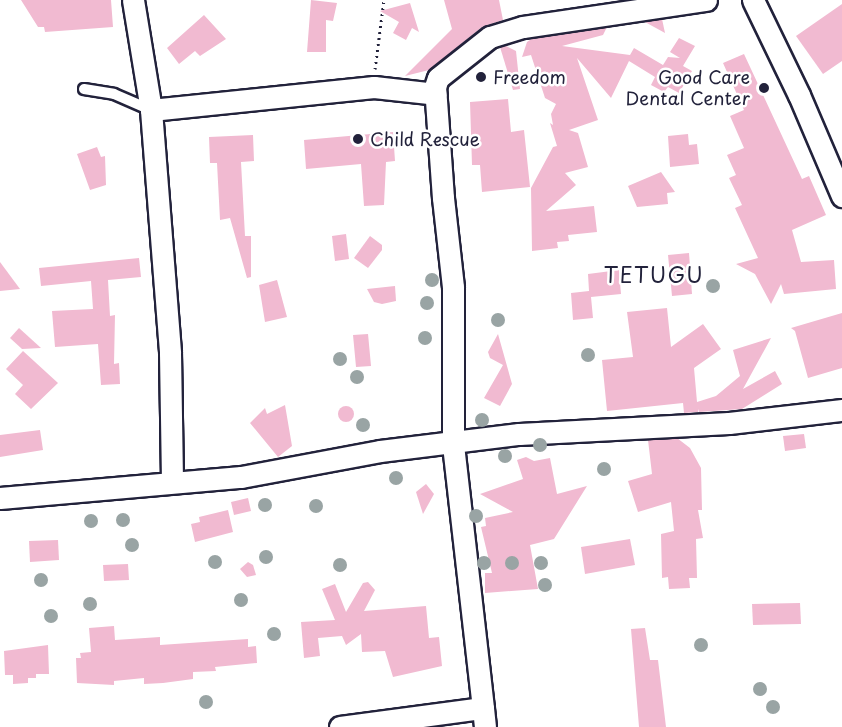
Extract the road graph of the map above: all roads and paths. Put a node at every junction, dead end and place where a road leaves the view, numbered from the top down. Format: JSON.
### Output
{"nodes":[{"id":1,"x":133,"y":0,"type":"edge"},
{"id":2,"x":384,"y":0,"type":"edge"},
{"id":3,"x":706,"y":0,"type":"edge"},
{"id":4,"x":753,"y":0,"type":"edge"},
{"id":5,"x":374,"y":87,"type":"junction"},
{"id":6,"x":84,"y":89,"type":"dead end"},
{"id":7,"x":436,"y":94,"type":"junction"},
{"id":8,"x":151,"y":110,"type":"junction"},
{"id":9,"x":842,"y":196,"type":"edge"},
{"id":10,"x":842,"y":410,"type":"edge"},
{"id":11,"x":453,"y":444,"type":"junction"},
{"id":12,"x":172,"y":480,"type":"junction"},
{"id":13,"x":0,"y":498,"type":"edge"},
{"id":14,"x":484,"y":718,"type":"edge"},
{"id":15,"x":340,"y":727,"type":"edge"}],
"edges":[{"from":1,"to":8,"type":"street"},
{"from":2,"to":5,"type":"path"},
{"from":3,"to":7,"type":"street"},
{"from":4,"to":9,"type":"street"},
{"from":5,"to":7,"type":"street"},
{"from":5,"to":8,"type":"street"},
{"from":6,"to":8,"type":"lane"},
{"from":7,"to":11,"type":"street"},
{"from":8,"to":12,"type":"street"},
{"from":10,"to":11,"type":"street"},
{"from":11,"to":12,"type":"street"},
{"from":11,"to":14,"type":"street"},
{"from":12,"to":13,"type":"street"},
{"from":14,"to":15,"type":"street"}]}
